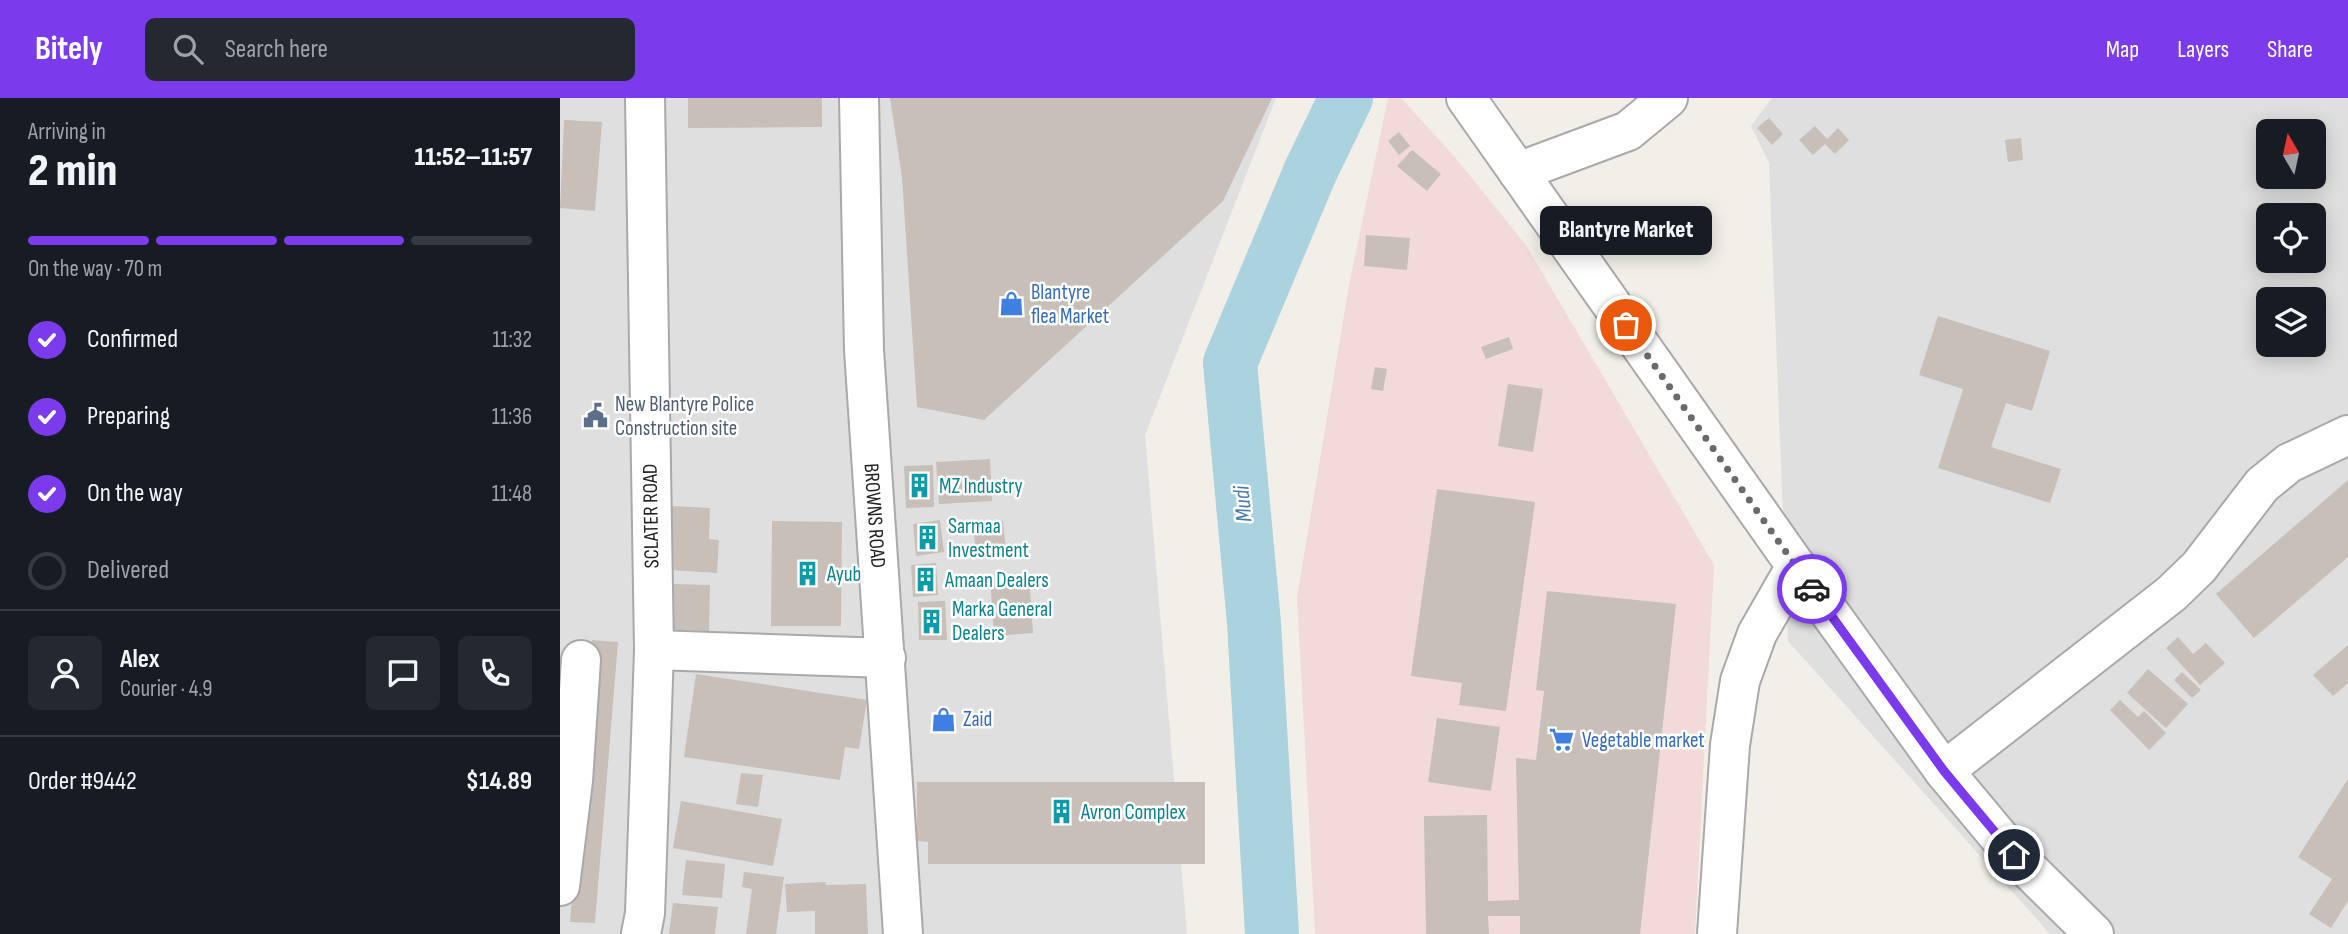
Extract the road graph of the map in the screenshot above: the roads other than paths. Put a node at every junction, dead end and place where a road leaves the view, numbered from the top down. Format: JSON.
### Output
{"nodes":[{"id":1,"x":645,"y":98,"type":"edge"},
{"id":2,"x":859,"y":98,"type":"edge"},
{"id":3,"x":1466,"y":98,"type":"edge"},
{"id":4,"x":1668,"y":98,"type":"edge"},
{"id":5,"x":1518,"y":172,"type":"junction"},
{"id":6,"x":2348,"y":435,"type":"edge"},
{"id":7,"x":1796,"y":566,"type":"junction"},
{"id":8,"x":654,"y":650,"type":"junction"},
{"id":9,"x":886,"y":658,"type":"junction"},
{"id":10,"x":581,"y":660,"type":"dead end"},
{"id":11,"x":1944,"y":771,"type":"junction"},
{"id":12,"x":560,"y":886,"type":"edge"},
{"id":13,"x":641,"y":934,"type":"edge"},
{"id":14,"x":903,"y":934,"type":"edge"},
{"id":15,"x":1717,"y":934,"type":"edge"},
{"id":16,"x":2094,"y":934,"type":"edge"}],
"edges":[{"from":1,"to":8,"type":"street","name":"SCLATER ROAD"},
{"from":2,"to":9,"type":"street","name":"BROWNS ROAD"},
{"from":3,"to":5,"type":"street"},
{"from":4,"to":5,"type":"street"},
{"from":5,"to":7,"type":"street"},
{"from":6,"to":11,"type":"street"},
{"from":7,"to":11,"type":"street"},
{"from":7,"to":15,"type":"street"},
{"from":8,"to":9,"type":"street"},
{"from":8,"to":13,"type":"street","name":"SCLATER ROAD"},
{"from":9,"to":14,"type":"street","name":"BROWNS ROAD"},
{"from":10,"to":12,"type":"street"},
{"from":11,"to":16,"type":"street"}]}
